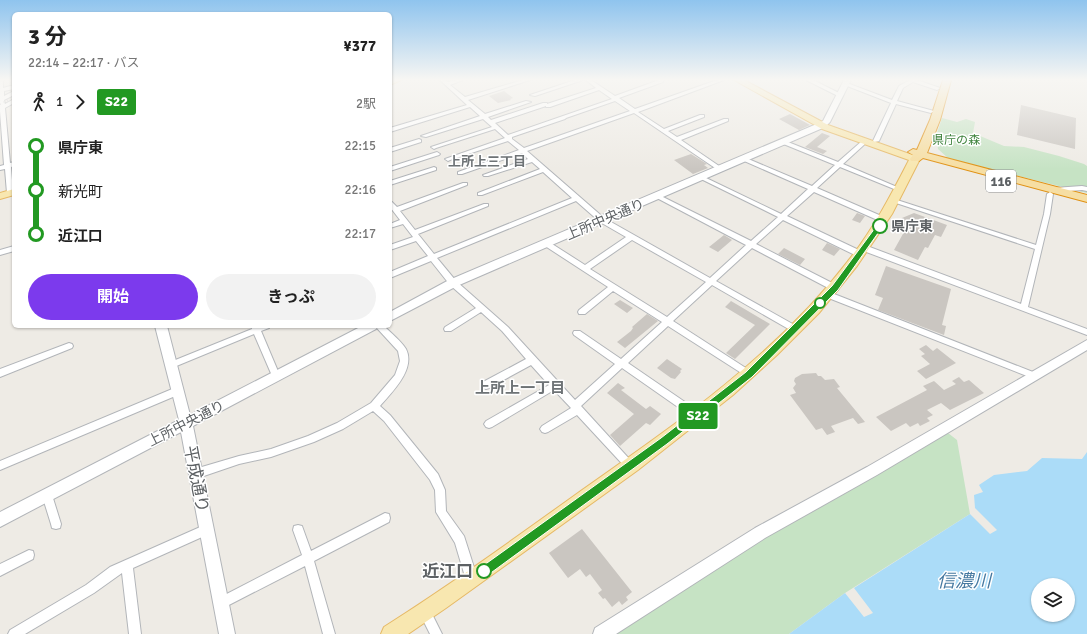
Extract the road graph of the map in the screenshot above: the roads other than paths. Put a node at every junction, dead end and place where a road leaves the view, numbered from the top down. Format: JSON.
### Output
{"nodes":[{"id":1,"x":1,"y":110,"type":"edge"},
{"id":2,"x":456,"y":110,"type":"edge"},
{"id":3,"x":476,"y":110,"type":"edge"},
{"id":4,"x":506,"y":110,"type":"edge"},
{"id":5,"x":533,"y":110,"type":"edge"},
{"id":6,"x":583,"y":110,"type":"edge"},
{"id":7,"x":638,"y":110,"type":"edge"},
{"id":8,"x":796,"y":110,"type":"edge"},
{"id":9,"x":798,"y":110,"type":"edge"},
{"id":10,"x":832,"y":110,"type":"edge"},
{"id":11,"x":890,"y":110,"type":"edge"},
{"id":12,"x":925,"y":110,"type":"edge"},
{"id":13,"x":938,"y":110,"type":"edge"},
{"id":14,"x":634,"y":111,"type":"junction"},
{"id":15,"x":931,"y":111,"type":"joint"},
{"id":16,"x":702,"y":116,"type":"dead end"},
{"id":17,"x":485,"y":117,"type":"junction"},
{"id":18,"x":726,"y":120,"type":"dead end"},
{"id":19,"x":494,"y":124,"type":"junction"},
{"id":20,"x":824,"y":124,"type":"junction"},
{"id":21,"x":392,"y":129,"type":"edge"},
{"id":22,"x":662,"y":131,"type":"junction"},
{"id":23,"x":509,"y":138,"type":"junction"},
{"id":24,"x":676,"y":140,"type":"junction"},
{"id":25,"x":876,"y":141,"type":"junction"},
{"id":26,"x":783,"y":142,"type":"junction"},
{"id":27,"x":864,"y":142,"type":"junction"},
{"id":28,"x":434,"y":147,"type":"dead end"},
{"id":29,"x":392,"y":149,"type":"edge"},
{"id":30,"x":523,"y":150,"type":"junction"},
{"id":31,"x":437,"y":154,"type":"dead end"},
{"id":32,"x":916,"y":155,"type":"junction"},
{"id":33,"x":533,"y":159,"type":"junction"},
{"id":34,"x":744,"y":159,"type":"junction"},
{"id":35,"x":448,"y":160,"type":"dead end"},
{"id":36,"x":11,"y":165,"type":"edge"},
{"id":37,"x":838,"y":165,"type":"junction"},
{"id":38,"x":0,"y":168,"type":"edge"},
{"id":39,"x":392,"y":169,"type":"edge"},
{"id":40,"x":434,"y":169,"type":"dead end"},
{"id":41,"x":545,"y":169,"type":"junction"},
{"id":42,"x":720,"y":169,"type":"junction"},
{"id":43,"x":460,"y":173,"type":"dead end"},
{"id":44,"x":486,"y":175,"type":"dead end"},
{"id":45,"x":702,"y":178,"type":"junction"},
{"id":46,"x":392,"y":182,"type":"edge"},
{"id":47,"x":465,"y":184,"type":"dead end"},
{"id":48,"x":811,"y":189,"type":"junction"},
{"id":49,"x":1087,"y":189,"type":"edge"},
{"id":50,"x":1051,"y":192,"type":"junction"},
{"id":51,"x":8,"y":194,"type":"edge"},
{"id":52,"x":480,"y":194,"type":"dead end"},
{"id":53,"x":898,"y":195,"type":"junction"},
{"id":54,"x":657,"y":196,"type":"junction"},
{"id":55,"x":577,"y":198,"type":"junction"},
{"id":56,"x":1087,"y":199,"type":"edge"},
{"id":57,"x":486,"y":205,"type":"dead end"},
{"id":58,"x":1087,"y":205,"type":"edge"},
{"id":59,"x":392,"y":206,"type":"edge"},
{"id":60,"x":784,"y":216,"type":"junction"},
{"id":61,"x":602,"y":220,"type":"junction"},
{"id":62,"x":884,"y":220,"type":"junction"},
{"id":63,"x":404,"y":221,"type":"junction"},
{"id":64,"x":392,"y":225,"type":"edge"},
{"id":65,"x":416,"y":235,"type":"junction"},
{"id":66,"x":631,"y":237,"type":"junction"},
{"id":67,"x":546,"y":244,"type":"junction"},
{"id":68,"x":750,"y":245,"type":"junction"},
{"id":69,"x":392,"y":247,"type":"edge"},
{"id":70,"x":1038,"y":248,"type":"junction"},
{"id":71,"x":12,"y":249,"type":"edge"},
{"id":72,"x":862,"y":251,"type":"junction"},
{"id":73,"x":0,"y":252,"type":"edge"},
{"id":74,"x":433,"y":258,"type":"junction"},
{"id":75,"x":586,"y":269,"type":"junction"},
{"id":76,"x":392,"y":275,"type":"edge"},
{"id":77,"x":711,"y":282,"type":"junction"},
{"id":78,"x":453,"y":283,"type":"junction"},
{"id":79,"x":613,"y":287,"type":"junction"},
{"id":80,"x":832,"y":291,"type":"junction"},
{"id":81,"x":482,"y":308,"type":"junction"},
{"id":82,"x":1024,"y":309,"type":"junction"},
{"id":83,"x":582,"y":312,"type":"dead end"},
{"id":84,"x":392,"y":315,"type":"edge"},
{"id":85,"x":667,"y":321,"type":"junction"},
{"id":86,"x":161,"y":328,"type":"edge"},
{"id":87,"x":255,"y":328,"type":"edge"},
{"id":88,"x":368,"y":328,"type":"edge"},
{"id":89,"x":380,"y":328,"type":"edge"},
{"id":90,"x":448,"y":329,"type":"dead end"},
{"id":91,"x":795,"y":329,"type":"junction"},
{"id":92,"x":1087,"y":332,"type":"edge"},
{"id":93,"x":577,"y":333,"type":"dead end"},
{"id":94,"x":1087,"y":344,"type":"edge"},
{"id":95,"x":69,"y":346,"type":"dead end"},
{"id":96,"x":532,"y":360,"type":"junction"},
{"id":97,"x":170,"y":364,"type":"junction"},
{"id":98,"x":621,"y":364,"type":"junction"},
{"id":99,"x":0,"y":373,"type":"edge"},
{"id":100,"x":749,"y":374,"type":"junction"},
{"id":101,"x":276,"y":376,"type":"junction"},
{"id":102,"x":1035,"y":376,"type":"junction"},
{"id":103,"x":486,"y":385,"type":"dead end"},
{"id":104,"x":556,"y":385,"type":"junction"},
{"id":105,"x":177,"y":391,"type":"junction"},
{"id":106,"x":374,"y":406,"type":"junction"},
{"id":107,"x":577,"y":408,"type":"junction"},
{"id":108,"x":698,"y":416,"type":"junction"},
{"id":109,"x":186,"y":424,"type":"junction"},
{"id":110,"x":489,"y":424,"type":"dead end"},
{"id":111,"x":545,"y":429,"type":"dead end"},
{"id":112,"x":0,"y":466,"type":"edge"},
{"id":113,"x":630,"y":466,"type":"junction"},
{"id":114,"x":195,"y":474,"type":"junction"},
{"id":115,"x":47,"y":495,"type":"junction"},
{"id":116,"x":385,"y":518,"type":"dead end"},
{"id":117,"x":0,"y":520,"type":"edge"},
{"id":118,"x":56,"y":524,"type":"dead end"},
{"id":119,"x":207,"y":529,"type":"junction"},
{"id":120,"x":298,"y":530,"type":"dead end"},
{"id":121,"x":29,"y":555,"type":"dead end"},
{"id":122,"x":308,"y":558,"type":"junction"},
{"id":123,"x":127,"y":567,"type":"junction"},
{"id":124,"x":0,"y":570,"type":"edge"},
{"id":125,"x":472,"y":580,"type":"junction"},
{"id":126,"x":221,"y":602,"type":"junction"},
{"id":127,"x":425,"y":612,"type":"junction"},
{"id":128,"x":14,"y":634,"type":"edge"},
{"id":129,"x":135,"y":634,"type":"edge"},
{"id":130,"x":227,"y":634,"type":"edge"},
{"id":131,"x":329,"y":634,"type":"edge"},
{"id":132,"x":391,"y":634,"type":"edge"},
{"id":133,"x":436,"y":634,"type":"edge"},
{"id":134,"x":601,"y":634,"type":"edge"}],
"edges":[{"from":1,"to":36,"type":"street"},
{"from":2,"to":21,"type":"street"},
{"from":3,"to":17,"type":"street"},
{"from":4,"to":17,"type":"street"},
{"from":5,"to":19,"type":"street"},
{"from":6,"to":23,"type":"street"},
{"from":7,"to":14,"type":"street"},
{"from":8,"to":20,"type":"main road"},
{"from":9,"to":20,"type":"main road"},
{"from":10,"to":20,"type":"street"},
{"from":11,"to":25,"type":"street"},
{"from":12,"to":15,"type":"street"},
{"from":13,"to":32,"type":"highway"},
{"from":14,"to":22,"type":"street"},
{"from":14,"to":30,"type":"street"},
{"from":15,"to":32,"type":"highway"},
{"from":16,"to":22,"type":"street"},
{"from":17,"to":19,"type":"street"},
{"from":17,"to":29,"type":"street"},
{"from":18,"to":24,"type":"street"},
{"from":19,"to":23,"type":"street"},
{"from":19,"to":28,"type":"street"},
{"from":20,"to":25,"type":"main road"},
{"from":20,"to":26,"type":"street","name":"上所中央通り"},
{"from":20,"to":27,"type":"main road"},
{"from":22,"to":24,"type":"street"},
{"from":23,"to":30,"type":"street"},
{"from":23,"to":35,"type":"street"},
{"from":24,"to":42,"type":"street"},
{"from":25,"to":32,"type":"main road"},
{"from":26,"to":34,"type":"street","name":"上所中央通り"},
{"from":26,"to":37,"type":"street"},
{"from":27,"to":32,"type":"main road"},
{"from":27,"to":37,"type":"street"},
{"from":30,"to":33,"type":"street"},
{"from":30,"to":43,"type":"street"},
{"from":31,"to":39,"type":"street"},
{"from":32,"to":50,"type":"highway","number":"116"},
{"from":32,"to":53,"type":"main road"},
{"from":33,"to":41,"type":"street"},
{"from":33,"to":44,"type":"street"},
{"from":34,"to":42,"type":"street","name":"上所中央通り"},
{"from":34,"to":48,"type":"street"},
{"from":36,"to":38,"type":"street"},
{"from":36,"to":51,"type":"street"},
{"from":37,"to":48,"type":"street"},
{"from":37,"to":53,"type":"street"},
{"from":40,"to":46,"type":"street"},
{"from":41,"to":52,"type":"street"},
{"from":41,"to":55,"type":"street"},
{"from":42,"to":45,"type":"street","name":"上所中央通り"},
{"from":45,"to":54,"type":"street","name":"上所中央通り"},
{"from":45,"to":60,"type":"street"},
{"from":47,"to":59,"type":"street"},
{"from":48,"to":60,"type":"street"},
{"from":48,"to":62,"type":"street"},
{"from":49,"to":50,"type":"street"},
{"from":50,"to":56,"type":"highway","number":"116"},
{"from":50,"to":58,"type":"highway","number":"116"},
{"from":50,"to":70,"type":"street"},
{"from":53,"to":62,"type":"main road"},
{"from":53,"to":70,"type":"street"},
{"from":54,"to":61,"type":"street","name":"上所中央通り"},
{"from":54,"to":68,"type":"street"},
{"from":55,"to":61,"type":"street"},
{"from":55,"to":74,"type":"street"},
{"from":57,"to":65,"type":"street"},
{"from":59,"to":63,"type":"street"},
{"from":60,"to":68,"type":"street"},
{"from":60,"to":72,"type":"street"},
{"from":61,"to":66,"type":"street"},
{"from":61,"to":67,"type":"street","name":"上所中央通り"},
{"from":62,"to":72,"type":"main road"},
{"from":63,"to":64,"type":"street"},
{"from":63,"to":65,"type":"street"},
{"from":65,"to":69,"type":"street"},
{"from":65,"to":74,"type":"street"},
{"from":66,"to":75,"type":"street"},
{"from":66,"to":77,"type":"street"},
{"from":67,"to":75,"type":"street"},
{"from":67,"to":78,"type":"street","name":"上所中央通り"},
{"from":68,"to":77,"type":"street"},
{"from":68,"to":80,"type":"street"},
{"from":70,"to":82,"type":"street"},
{"from":71,"to":73,"type":"street"},
{"from":72,"to":80,"type":"main road"},
{"from":72,"to":82,"type":"street"},
{"from":74,"to":76,"type":"street"},
{"from":74,"to":78,"type":"street"},
{"from":75,"to":79,"type":"street"},
{"from":77,"to":85,"type":"street"},
{"from":77,"to":91,"type":"street"},
{"from":78,"to":81,"type":"street"},
{"from":78,"to":84,"type":"street","name":"上所中央通り"},
{"from":79,"to":83,"type":"street"},
{"from":79,"to":85,"type":"street"},
{"from":80,"to":91,"type":"main road"},
{"from":80,"to":102,"type":"street"},
{"from":81,"to":90,"type":"street"},
{"from":81,"to":96,"type":"street"},
{"from":82,"to":92,"type":"street"},
{"from":85,"to":98,"type":"street"},
{"from":85,"to":100,"type":"street"},
{"from":86,"to":97,"type":"street","name":"平成通り"},
{"from":87,"to":97,"type":"street"},
{"from":87,"to":101,"type":"street"},
{"from":88,"to":101,"type":"street","name":"上所中央通り"},
{"from":89,"to":106,"type":"street"},
{"from":91,"to":100,"type":"main road"},
{"from":93,"to":98,"type":"street"},
{"from":94,"to":102,"type":"street"},
{"from":95,"to":99,"type":"street"},
{"from":96,"to":103,"type":"street"},
{"from":96,"to":104,"type":"street"},
{"from":97,"to":105,"type":"street","name":"平成通り"},
{"from":98,"to":107,"type":"street"},
{"from":98,"to":108,"type":"street"},
{"from":100,"to":108,"type":"main road"},
{"from":101,"to":109,"type":"street","name":"上所中央通り"},
{"from":102,"to":134,"type":"street"},
{"from":104,"to":107,"type":"street"},
{"from":104,"to":110,"type":"street"},
{"from":105,"to":109,"type":"street","name":"平成通り"},
{"from":105,"to":112,"type":"street"},
{"from":106,"to":114,"type":"street"},
{"from":106,"to":125,"type":"street"},
{"from":107,"to":111,"type":"street"},
{"from":107,"to":113,"type":"street"},
{"from":108,"to":113,"type":"main road"},
{"from":109,"to":114,"type":"street","name":"平成通り"},
{"from":109,"to":115,"type":"street","name":"上所中央通り"},
{"from":113,"to":125,"type":"main road"},
{"from":114,"to":119,"type":"street","name":"平成通り"},
{"from":115,"to":117,"type":"street","name":"上所中央通り"},
{"from":115,"to":118,"type":"street"},
{"from":116,"to":122,"type":"street"},
{"from":119,"to":123,"type":"street"},
{"from":119,"to":126,"type":"street","name":"平成通り"},
{"from":120,"to":122,"type":"street"},
{"from":121,"to":124,"type":"street"},
{"from":122,"to":126,"type":"street"},
{"from":122,"to":131,"type":"street"},
{"from":123,"to":128,"type":"street"},
{"from":123,"to":129,"type":"street"},
{"from":125,"to":127,"type":"main road"},
{"from":126,"to":130,"type":"street","name":"平成通り"},
{"from":127,"to":132,"type":"main road"},
{"from":127,"to":133,"type":"street"}]}
